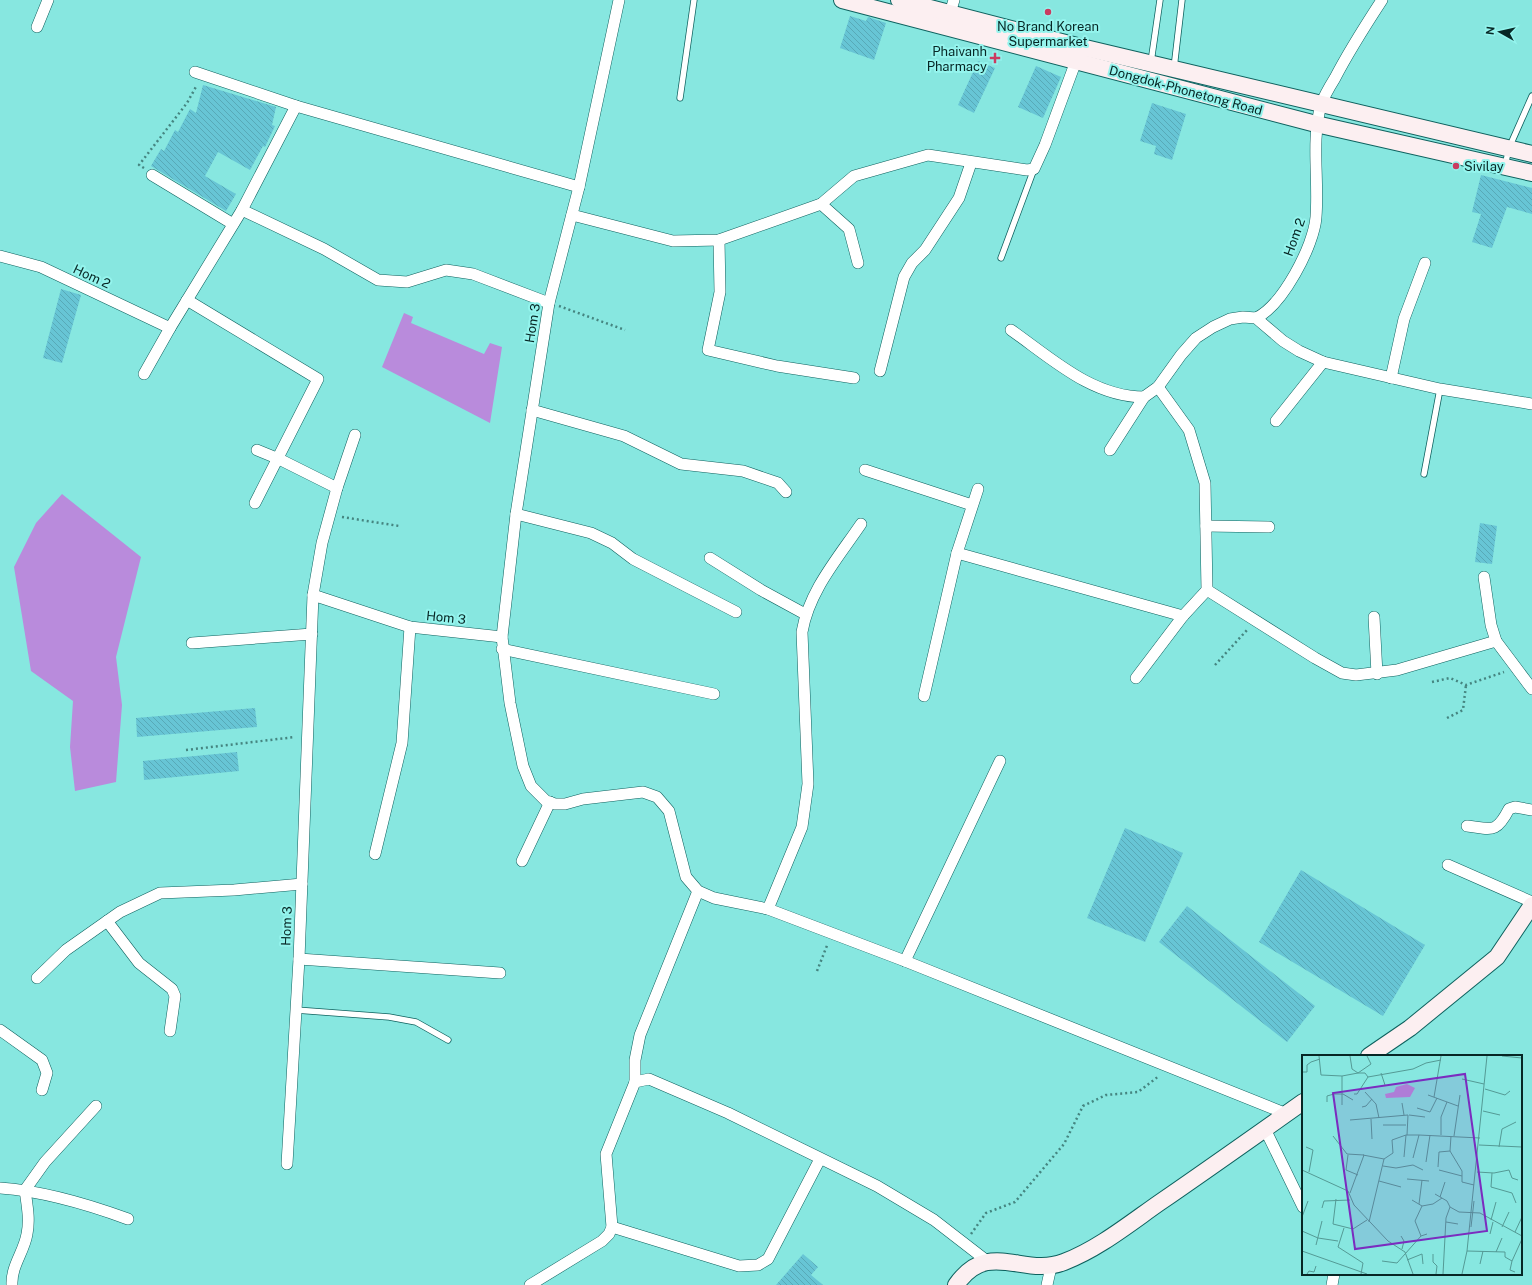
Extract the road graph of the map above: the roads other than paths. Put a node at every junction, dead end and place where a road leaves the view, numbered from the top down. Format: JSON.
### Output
{"nodes":[{"id":1,"x":48,"y":0,"type":"edge"},
{"id":2,"x":619,"y":0,"type":"edge"},
{"id":3,"x":694,"y":0,"type":"edge"},
{"id":4,"x":842,"y":0,"type":"edge"},
{"id":5,"x":899,"y":0,"type":"edge"},
{"id":6,"x":1160,"y":0,"type":"edge"},
{"id":7,"x":1182,"y":0,"type":"edge"},
{"id":8,"x":1382,"y":0,"type":"edge"},
{"id":9,"x":952,"y":7,"type":"edge"},
{"id":10,"x":925,"y":9,"type":"edge"},
{"id":11,"x":36,"y":27,"type":"dead end"},
{"id":12,"x":1076,"y":61,"type":"junction"},
{"id":13,"x":1151,"y":63,"type":"junction"},
{"id":14,"x":1174,"y":68,"type":"junction"},
{"id":15,"x":198,"y":73,"type":"road end"},
{"id":16,"x":1532,"y":96,"type":"edge"},
{"id":17,"x":680,"y":98,"type":"dead end"},
{"id":18,"x":1322,"y":102,"type":"junction"},
{"id":19,"x":296,"y":106,"type":"junction"},
{"id":20,"x":1316,"y":124,"type":"junction"},
{"id":21,"x":1509,"y":148,"type":"junction"},
{"id":22,"x":1532,"y":154,"type":"edge"},
{"id":23,"x":971,"y":163,"type":"junction"},
{"id":24,"x":1505,"y":167,"type":"junction"},
{"id":25,"x":1034,"y":169,"type":"junction"},
{"id":26,"x":1532,"y":173,"type":"edge"},
{"id":27,"x":152,"y":175,"type":"road end"},
{"id":28,"x":579,"y":187,"type":"junction"},
{"id":29,"x":821,"y":204,"type":"junction"},
{"id":30,"x":242,"y":210,"type":"junction"},
{"id":31,"x":572,"y":215,"type":"junction"},
{"id":32,"x":233,"y":224,"type":"junction"},
{"id":33,"x":719,"y":240,"type":"junction"},
{"id":34,"x":0,"y":256,"type":"edge"},
{"id":35,"x":1001,"y":258,"type":"dead end"},
{"id":36,"x":858,"y":263,"type":"dead end"},
{"id":37,"x":1425,"y":263,"type":"dead end"},
{"id":38,"x":187,"y":300,"type":"junction"},
{"id":39,"x":549,"y":303,"type":"junction"},
{"id":40,"x":1256,"y":318,"type":"junction"},
{"id":41,"x":170,"y":328,"type":"junction"},
{"id":42,"x":1011,"y":330,"type":"dead end"},
{"id":43,"x":1323,"y":362,"type":"junction"},
{"id":44,"x":880,"y":371,"type":"dead end"},
{"id":45,"x":144,"y":374,"type":"dead end"},
{"id":46,"x":854,"y":378,"type":"dead end"},
{"id":47,"x":1391,"y":378,"type":"junction"},
{"id":48,"x":1158,"y":387,"type":"junction"},
{"id":49,"x":1440,"y":389,"type":"junction"},
{"id":50,"x":1144,"y":397,"type":"junction"},
{"id":51,"x":1532,"y":404,"type":"edge"},
{"id":52,"x":532,"y":410,"type":"junction"},
{"id":53,"x":1276,"y":421,"type":"dead end"},
{"id":54,"x":355,"y":435,"type":"dead end"},
{"id":55,"x":257,"y":450,"type":"dead end"},
{"id":56,"x":1110,"y":450,"type":"dead end"},
{"id":57,"x":279,"y":458,"type":"junction"},
{"id":58,"x":865,"y":470,"type":"dead end"},
{"id":59,"x":1424,"y":474,"type":"dead end"},
{"id":60,"x":337,"y":488,"type":"junction"},
{"id":61,"x":978,"y":489,"type":"dead end"},
{"id":62,"x":786,"y":492,"type":"dead end"},
{"id":63,"x":255,"y":503,"type":"dead end"},
{"id":64,"x":972,"y":505,"type":"junction"},
{"id":65,"x":516,"y":514,"type":"junction"},
{"id":66,"x":861,"y":524,"type":"dead end"},
{"id":67,"x":1206,"y":526,"type":"junction"},
{"id":68,"x":1269,"y":527,"type":"dead end"},
{"id":69,"x":957,"y":553,"type":"junction"},
{"id":70,"x":710,"y":558,"type":"dead end"},
{"id":71,"x":1484,"y":577,"type":"dead end"},
{"id":72,"x":1207,"y":590,"type":"junction"},
{"id":73,"x":313,"y":595,"type":"junction"},
{"id":74,"x":736,"y":612,"type":"dead end"},
{"id":75,"x":805,"y":614,"type":"junction"},
{"id":76,"x":1183,"y":616,"type":"junction"},
{"id":77,"x":1374,"y":617,"type":"dead end"},
{"id":78,"x":410,"y":627,"type":"junction"},
{"id":79,"x":312,"y":634,"type":"junction"},
{"id":80,"x":502,"y":637,"type":"junction"},
{"id":81,"x":1496,"y":642,"type":"junction"},
{"id":82,"x":192,"y":643,"type":"dead end"},
{"id":83,"x":502,"y":648,"type":"junction"},
{"id":84,"x":1377,"y":674,"type":"junction"},
{"id":85,"x":1136,"y":678,"type":"dead end"},
{"id":86,"x":1532,"y":689,"type":"edge"},
{"id":87,"x":714,"y":694,"type":"dead end"},
{"id":88,"x":924,"y":696,"type":"dead end"},
{"id":89,"x":1000,"y":761,"type":"dead end"},
{"id":90,"x":550,"y":802,"type":"junction"},
{"id":91,"x":1532,"y":810,"type":"edge"},
{"id":92,"x":1467,"y":826,"type":"dead end"},
{"id":93,"x":375,"y":854,"type":"dead end"},
{"id":94,"x":522,"y":861,"type":"dead end"},
{"id":95,"x":1448,"y":865,"type":"dead end"},
{"id":96,"x":302,"y":884,"type":"junction"},
{"id":97,"x":698,"y":890,"type":"junction"},
{"id":98,"x":1532,"y":903,"type":"edge"},
{"id":99,"x":768,"y":909,"type":"junction"},
{"id":100,"x":107,"y":921,"type":"junction"},
{"id":101,"x":299,"y":959,"type":"junction"},
{"id":102,"x":905,"y":960,"type":"junction"},
{"id":103,"x":500,"y":973,"type":"dead end"},
{"id":104,"x":37,"y":978,"type":"dead end"},
{"id":105,"x":296,"y":1010,"type":"junction"},
{"id":106,"x":0,"y":1030,"type":"edge"},
{"id":107,"x":170,"y":1031,"type":"dead end"},
{"id":108,"x":448,"y":1040,"type":"dead end"},
{"id":109,"x":1370,"y":1055,"type":"edge"},
{"id":110,"x":635,"y":1082,"type":"junction"},
{"id":111,"x":42,"y":1090,"type":"dead end"},
{"id":112,"x":1302,"y":1103,"type":"edge"},
{"id":113,"x":96,"y":1106,"type":"dead end"},
{"id":114,"x":1287,"y":1114,"type":"junction"},
{"id":115,"x":1264,"y":1129,"type":"junction"},
{"id":116,"x":820,"y":1159,"type":"junction"},
{"id":117,"x":287,"y":1164,"type":"dead end"},
{"id":118,"x":0,"y":1188,"type":"edge"},
{"id":119,"x":25,"y":1190,"type":"junction"},
{"id":120,"x":1302,"y":1205,"type":"edge"},
{"id":121,"x":128,"y":1219,"type":"dead end"},
{"id":122,"x":612,"y":1227,"type":"junction"},
{"id":123,"x":987,"y":1261,"type":"junction"},
{"id":124,"x":1051,"y":1266,"type":"junction"},
{"id":125,"x":1334,"y":1275,"type":"edge"},
{"id":126,"x":12,"y":1285,"type":"edge"},
{"id":127,"x":530,"y":1285,"type":"edge"},
{"id":128,"x":956,"y":1285,"type":"edge"},
{"id":129,"x":1047,"y":1285,"type":"edge"},
{"id":130,"x":1332,"y":1285,"type":"edge"}],
"edges":[{"from":1,"to":11,"type":"street"},
{"from":2,"to":28,"type":"street","name":"Hom 3"},
{"from":3,"to":17,"type":"lane"},
{"from":4,"to":10,"type":"main road","name":"Dongdok-Phonetong Road"},
{"from":5,"to":10,"type":"main road","name":"Dongdok-Phonetong Road"},
{"from":6,"to":13,"type":"lane"},
{"from":7,"to":14,"type":"lane"},
{"from":8,"to":18,"type":"street","name":"Hom 2"},
{"from":9,"to":10,"type":"main road","name":"Dongdok-Phonetong Road"},
{"from":9,"to":13,"type":"main road","name":"Dongdok-Phonetong Road"},
{"from":10,"to":12,"type":"main road","name":"Dongdok-Phonetong Road"},
{"from":12,"to":20,"type":"main road","name":"Dongdok-Phonetong Road"},
{"from":12,"to":25,"type":"street"},
{"from":13,"to":14,"type":"main road","name":"Dongdok-Phonetong Road"},
{"from":14,"to":18,"type":"main road","name":"Dongdok-Phonetong Road"},
{"from":15,"to":19,"type":"street"},
{"from":16,"to":21,"type":"lane"},
{"from":18,"to":20,"type":"street","name":"Hom 2"},
{"from":18,"to":21,"type":"main road","name":"Dongdok-Phonetong Road"},
{"from":19,"to":28,"type":"street"},
{"from":19,"to":30,"type":"street"},
{"from":20,"to":24,"type":"main road","name":"Dongdok-Phonetong Road"},
{"from":20,"to":40,"type":"street","name":"Hom 2"},
{"from":21,"to":22,"type":"main road","name":"Dongdok-Phonetong Road"},
{"from":21,"to":24,"type":"lane"},
{"from":23,"to":25,"type":"street"},
{"from":23,"to":29,"type":"street"},
{"from":23,"to":44,"type":"street"},
{"from":24,"to":26,"type":"main road","name":"Dongdok-Phonetong Road"},
{"from":25,"to":35,"type":"lane"},
{"from":27,"to":32,"type":"street"},
{"from":28,"to":31,"type":"street","name":"Hom 3"},
{"from":29,"to":33,"type":"street"},
{"from":29,"to":36,"type":"street"},
{"from":30,"to":32,"type":"street"},
{"from":30,"to":39,"type":"street"},
{"from":31,"to":33,"type":"street"},
{"from":31,"to":39,"type":"street","name":"Hom 3"},
{"from":32,"to":38,"type":"street"},
{"from":33,"to":46,"type":"street"},
{"from":34,"to":41,"type":"street","name":"Hom 2"},
{"from":37,"to":47,"type":"street"},
{"from":38,"to":41,"type":"street"},
{"from":38,"to":57,"type":"street"},
{"from":39,"to":52,"type":"street","name":"Hom 3"},
{"from":40,"to":43,"type":"street"},
{"from":40,"to":48,"type":"street"},
{"from":41,"to":45,"type":"street"},
{"from":42,"to":50,"type":"street"},
{"from":43,"to":47,"type":"street"},
{"from":43,"to":53,"type":"street"},
{"from":47,"to":49,"type":"street"},
{"from":48,"to":50,"type":"street"},
{"from":48,"to":67,"type":"street"},
{"from":49,"to":51,"type":"street"},
{"from":49,"to":59,"type":"lane"},
{"from":50,"to":56,"type":"street"},
{"from":52,"to":62,"type":"street"},
{"from":52,"to":65,"type":"street","name":"Hom 3"},
{"from":54,"to":60,"type":"street"},
{"from":55,"to":57,"type":"street"},
{"from":57,"to":60,"type":"street"},
{"from":57,"to":63,"type":"street"},
{"from":58,"to":64,"type":"street"},
{"from":60,"to":73,"type":"street"},
{"from":61,"to":64,"type":"street"},
{"from":64,"to":69,"type":"street"},
{"from":65,"to":74,"type":"street"},
{"from":65,"to":80,"type":"street","name":"Hom 3"},
{"from":66,"to":75,"type":"street"},
{"from":67,"to":68,"type":"street"},
{"from":67,"to":72,"type":"street"},
{"from":69,"to":76,"type":"street"},
{"from":69,"to":88,"type":"street"},
{"from":70,"to":75,"type":"street"},
{"from":71,"to":81,"type":"street"},
{"from":72,"to":76,"type":"street"},
{"from":72,"to":84,"type":"street"},
{"from":73,"to":78,"type":"street","name":"Hom 3"},
{"from":73,"to":79,"type":"street","name":"Hom 3"},
{"from":75,"to":99,"type":"street"},
{"from":76,"to":85,"type":"street"},
{"from":77,"to":84,"type":"street"},
{"from":78,"to":80,"type":"street","name":"Hom 3"},
{"from":78,"to":93,"type":"street"},
{"from":79,"to":82,"type":"street"},
{"from":79,"to":96,"type":"street","name":"Hom 3"},
{"from":80,"to":83,"type":"street"},
{"from":81,"to":84,"type":"street"},
{"from":81,"to":86,"type":"street"},
{"from":83,"to":87,"type":"street"},
{"from":83,"to":90,"type":"street"},
{"from":89,"to":102,"type":"street"},
{"from":90,"to":94,"type":"street"},
{"from":90,"to":97,"type":"street"},
{"from":91,"to":92,"type":"street"},
{"from":95,"to":98,"type":"street"},
{"from":96,"to":100,"type":"street"},
{"from":96,"to":101,"type":"street","name":"Hom 3"},
{"from":97,"to":99,"type":"street"},
{"from":97,"to":110,"type":"street"},
{"from":98,"to":109,"type":"main road"},
{"from":99,"to":102,"type":"street"},
{"from":100,"to":104,"type":"street"},
{"from":100,"to":107,"type":"street"},
{"from":101,"to":103,"type":"street"},
{"from":101,"to":105,"type":"street","name":"Hom 3"},
{"from":102,"to":114,"type":"street"},
{"from":105,"to":108,"type":"lane"},
{"from":105,"to":117,"type":"street","name":"Hom 3"},
{"from":106,"to":111,"type":"street"},
{"from":110,"to":116,"type":"street"},
{"from":110,"to":122,"type":"street"},
{"from":112,"to":114,"type":"main road"},
{"from":113,"to":119,"type":"street"},
{"from":114,"to":115,"type":"main road"},
{"from":115,"to":120,"type":"street"},
{"from":115,"to":124,"type":"main road"},
{"from":116,"to":122,"type":"street"},
{"from":116,"to":123,"type":"street"},
{"from":118,"to":119,"type":"street"},
{"from":119,"to":121,"type":"street"},
{"from":119,"to":126,"type":"street"},
{"from":122,"to":127,"type":"street"},
{"from":123,"to":124,"type":"main road"},
{"from":123,"to":128,"type":"main road"},
{"from":124,"to":129,"type":"street"},
{"from":125,"to":130,"type":"street"}]}
